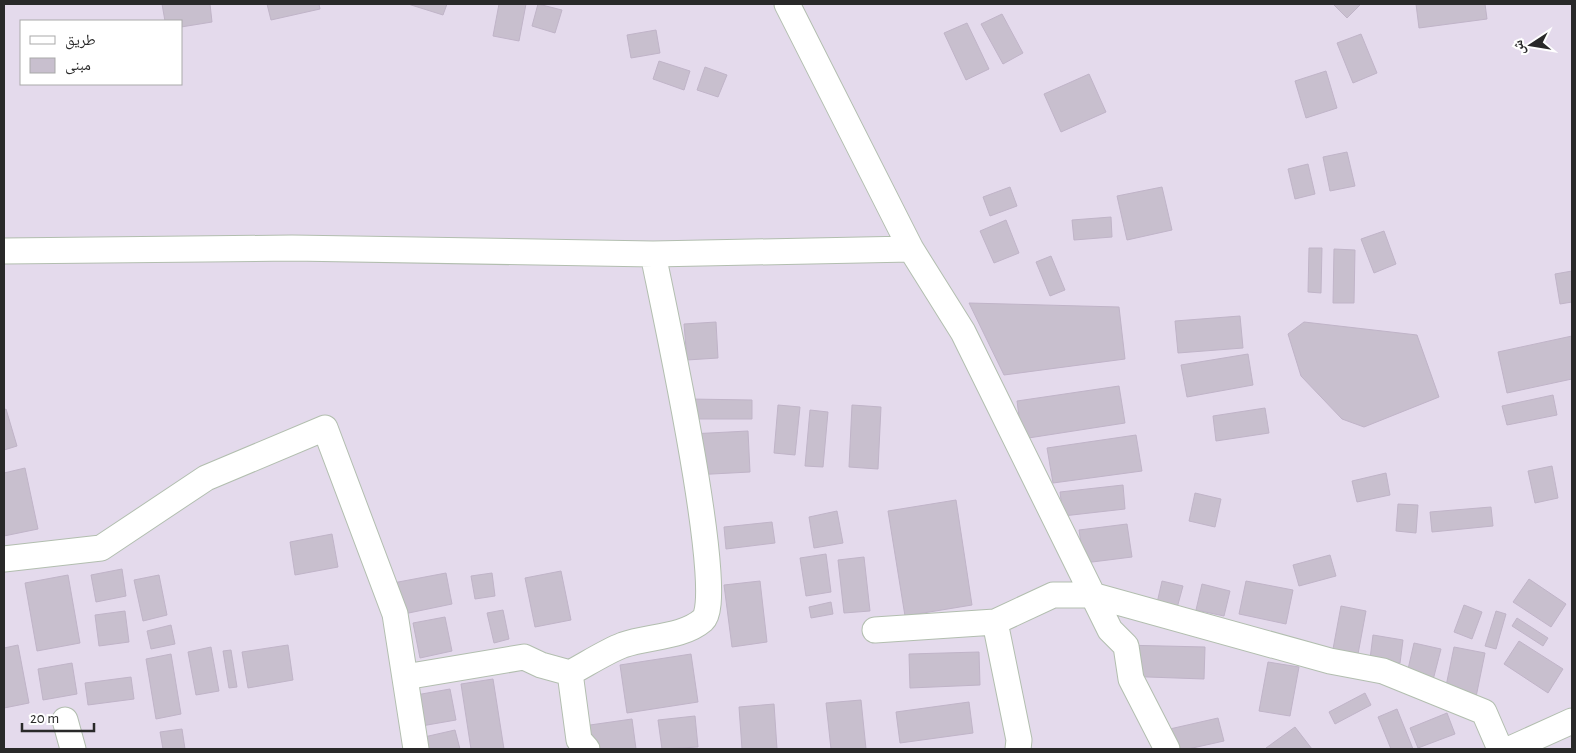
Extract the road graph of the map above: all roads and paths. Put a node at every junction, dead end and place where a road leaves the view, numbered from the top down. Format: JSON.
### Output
{"nodes":[{"id":1,"x":787,"y":4,"type":"edge"},
{"id":2,"x":911,"y":249,"type":"junction"},
{"id":3,"x":4,"y":251,"type":"edge"},
{"id":4,"x":653,"y":254,"type":"junction"},
{"id":5,"x":4,"y":559,"type":"edge"},
{"id":6,"x":1092,"y":595,"type":"junction"},
{"id":7,"x":995,"y":622,"type":"junction"},
{"id":8,"x":875,"y":630,"type":"dead end"},
{"id":9,"x":570,"y":673,"type":"junction"},
{"id":10,"x":404,"y":677,"type":"junction"},
{"id":11,"x":65,"y":720,"type":"dead end"},
{"id":12,"x":1572,"y":721,"type":"edge"},
{"id":13,"x":73,"y":749,"type":"edge"},
{"id":14,"x":416,"y":749,"type":"edge"},
{"id":15,"x":587,"y":749,"type":"edge"},
{"id":16,"x":1018,"y":749,"type":"edge"},
{"id":17,"x":1167,"y":749,"type":"edge"},
{"id":18,"x":1500,"y":749,"type":"edge"},
{"id":19,"x":1510,"y":749,"type":"edge"}],
"edges":[{"from":1,"to":2,"type":"street"},
{"from":2,"to":4,"type":"street"},
{"from":2,"to":6,"type":"street"},
{"from":3,"to":4,"type":"street"},
{"from":4,"to":9,"type":"street"},
{"from":5,"to":10,"type":"street"},
{"from":6,"to":7,"type":"street"},
{"from":6,"to":17,"type":"street"},
{"from":6,"to":18,"type":"street"},
{"from":7,"to":8,"type":"street"},
{"from":7,"to":16,"type":"street"},
{"from":9,"to":10,"type":"street"},
{"from":9,"to":15,"type":"street"},
{"from":10,"to":14,"type":"street"},
{"from":11,"to":13,"type":"street"},
{"from":12,"to":19,"type":"street"}]}
